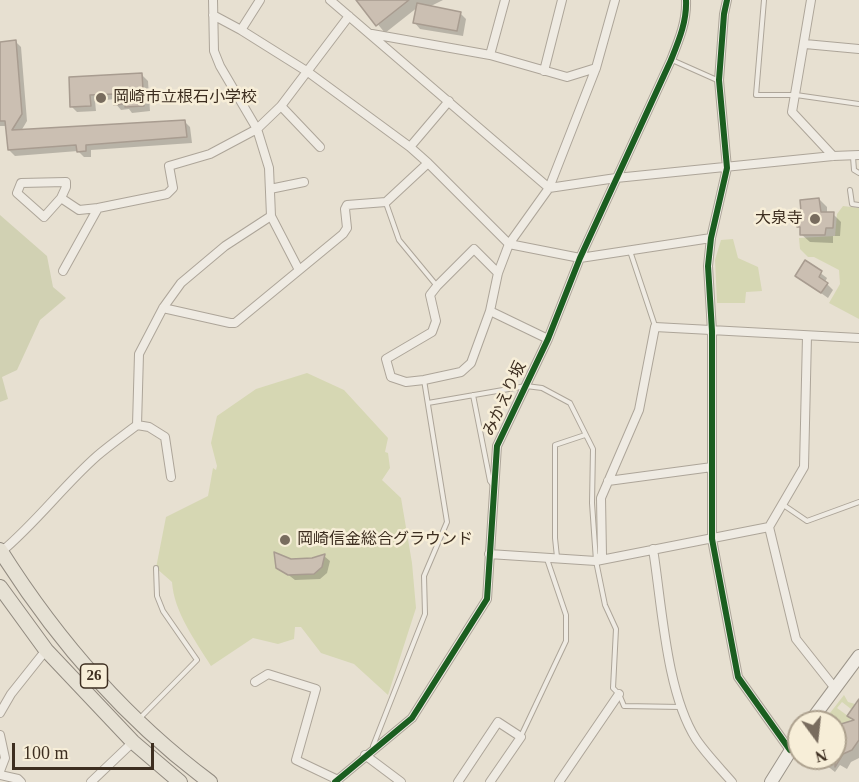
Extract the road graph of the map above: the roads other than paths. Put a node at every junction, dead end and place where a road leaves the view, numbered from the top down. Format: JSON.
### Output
{"nodes":[{"id":1,"x":213,"y":0,"type":"edge"},
{"id":2,"x":261,"y":0,"type":"edge"},
{"id":3,"x":330,"y":0,"type":"edge"},
{"id":4,"x":505,"y":0,"type":"edge"},
{"id":5,"x":562,"y":0,"type":"edge"},
{"id":6,"x":615,"y":0,"type":"edge"},
{"id":7,"x":686,"y":0,"type":"edge"},
{"id":8,"x":727,"y":0,"type":"edge"},
{"id":9,"x":764,"y":0,"type":"edge"},
{"id":10,"x":811,"y":0,"type":"edge"},
{"id":11,"x":213,"y":15,"type":"junction"},
{"id":12,"x":350,"y":16,"type":"junction"},
{"id":13,"x":241,"y":30,"type":"junction"},
{"id":14,"x":370,"y":33,"type":"junction"},
{"id":15,"x":805,"y":44,"type":"junction"},
{"id":16,"x":859,"y":49,"type":"edge"},
{"id":17,"x":490,"y":55,"type":"junction"},
{"id":18,"x":671,"y":60,"type":"junction"},
{"id":19,"x":596,"y":68,"type":"junction"},
{"id":20,"x":544,"y":71,"type":"junction"},
{"id":21,"x":308,"y":72,"type":"junction"},
{"id":22,"x":719,"y":80,"type":"junction"},
{"id":23,"x":796,"y":95,"type":"junction"},
{"id":24,"x":449,"y":101,"type":"junction"},
{"id":25,"x":859,"y":104,"type":"edge"},
{"id":26,"x":281,"y":106,"type":"junction"},
{"id":27,"x":257,"y":129,"type":"junction"},
{"id":28,"x":320,"y":147,"type":"dead end"},
{"id":29,"x":410,"y":147,"type":"junction"},
{"id":30,"x":856,"y":155,"type":"edge"},
{"id":31,"x":833,"y":156,"type":"junction"},
{"id":32,"x":428,"y":163,"type":"junction"},
{"id":33,"x":727,"y":168,"type":"junction"},
{"id":34,"x":859,"y":172,"type":"edge"},
{"id":35,"x":616,"y":178,"type":"junction"},
{"id":36,"x":304,"y":182,"type":"dead end"},
{"id":37,"x":549,"y":188,"type":"junction"},
{"id":38,"x":270,"y":189,"type":"junction"},
{"id":39,"x":850,"y":190,"type":"dead end"},
{"id":40,"x":61,"y":198,"type":"junction"},
{"id":41,"x":386,"y":202,"type":"junction"},
{"id":42,"x":859,"y":205,"type":"edge"},
{"id":43,"x":98,"y":208,"type":"junction"},
{"id":44,"x":271,"y":216,"type":"junction"},
{"id":45,"x":711,"y":237,"type":"junction"},
{"id":46,"x":509,"y":244,"type":"junction"},
{"id":47,"x":630,"y":250,"type":"junction"},
{"id":48,"x":580,"y":258,"type":"junction"},
{"id":49,"x":299,"y":270,"type":"junction"},
{"id":50,"x":63,"y":271,"type":"dead end"},
{"id":51,"x":498,"y":273,"type":"junction"},
{"id":52,"x":437,"y":286,"type":"junction"},
{"id":53,"x":163,"y":308,"type":"junction"},
{"id":54,"x":490,"y":311,"type":"junction"},
{"id":55,"x":655,"y":327,"type":"junction"},
{"id":56,"x":712,"y":331,"type":"junction"},
{"id":57,"x":807,"y":336,"type":"junction"},
{"id":58,"x":859,"y":338,"type":"edge"},
{"id":59,"x":548,"y":339,"type":"junction"},
{"id":60,"x":424,"y":380,"type":"junction"},
{"id":61,"x":526,"y":386,"type":"junction"},
{"id":62,"x":473,"y":395,"type":"junction"},
{"id":63,"x":428,"y":403,"type":"junction"},
{"id":64,"x":137,"y":425,"type":"junction"},
{"id":65,"x":585,"y":435,"type":"junction"},
{"id":66,"x":712,"y":467,"type":"junction"},
{"id":67,"x":171,"y":477,"type":"dead end"},
{"id":68,"x":608,"y":482,"type":"junction"},
{"id":69,"x":495,"y":487,"type":"junction"},
{"id":70,"x":859,"y":502,"type":"edge"},
{"id":71,"x":782,"y":504,"type":"junction"},
{"id":72,"x":769,"y":527,"type":"junction"},
{"id":73,"x":712,"y":539,"type":"junction"},
{"id":74,"x":654,"y":549,"type":"junction"},
{"id":75,"x":1,"y":551,"type":"edge"},
{"id":76,"x":489,"y":554,"type":"junction"},
{"id":77,"x":547,"y":558,"type":"junction"},
{"id":78,"x":557,"y":558,"type":"junction"},
{"id":79,"x":596,"y":561,"type":"junction"},
{"id":80,"x":156,"y":568,"type":"dead end"},
{"id":81,"x":0,"y":587,"type":"edge"},
{"id":82,"x":46,"y":650,"type":"junction"},
{"id":83,"x":859,"y":656,"type":"edge"},
{"id":84,"x":255,"y":682,"type":"dead end"},
{"id":85,"x":834,"y":687,"type":"junction"},
{"id":86,"x":619,"y":694,"type":"junction"},
{"id":87,"x":681,"y":707,"type":"junction"},
{"id":88,"x":818,"y":710,"type":"edge"},
{"id":89,"x":0,"y":713,"type":"edge"},
{"id":90,"x":137,"y":720,"type":"junction"},
{"id":91,"x":0,"y":735,"type":"edge"},
{"id":92,"x":521,"y":737,"type":"junction"},
{"id":93,"x":133,"y":742,"type":"junction"},
{"id":94,"x":787,"y":746,"type":"edge"},
{"id":95,"x":368,"y":752,"type":"junction"},
{"id":96,"x":787,"y":755,"type":"edge"},
{"id":97,"x":0,"y":773,"type":"edge"},
{"id":98,"x":336,"y":781,"type":"edge"},
{"id":99,"x":21,"y":782,"type":"edge"},
{"id":100,"x":91,"y":782,"type":"edge"},
{"id":101,"x":180,"y":782,"type":"edge"},
{"id":102,"x":210,"y":782,"type":"edge"},
{"id":103,"x":401,"y":782,"type":"edge"},
{"id":104,"x":458,"y":782,"type":"edge"},
{"id":105,"x":490,"y":782,"type":"edge"},
{"id":106,"x":559,"y":782,"type":"edge"},
{"id":107,"x":732,"y":782,"type":"edge"},
{"id":108,"x":771,"y":782,"type":"edge"}],
"edges":[{"from":1,"to":11,"type":"street"},
{"from":2,"to":13,"type":"street"},
{"from":3,"to":12,"type":"street"},
{"from":4,"to":17,"type":"street"},
{"from":5,"to":20,"type":"street"},
{"from":6,"to":19,"type":"street"},
{"from":7,"to":18,"type":"street","name":"みかえり坂"},
{"from":8,"to":22,"type":"street"},
{"from":9,"to":23,"type":"lane"},
{"from":10,"to":15,"type":"street"},
{"from":11,"to":13,"type":"street"},
{"from":11,"to":27,"type":"street"},
{"from":12,"to":14,"type":"street"},
{"from":12,"to":21,"type":"street"},
{"from":13,"to":21,"type":"street"},
{"from":14,"to":17,"type":"street"},
{"from":14,"to":24,"type":"street"},
{"from":15,"to":16,"type":"street"},
{"from":15,"to":23,"type":"street"},
{"from":17,"to":20,"type":"street"},
{"from":18,"to":22,"type":"lane"},
{"from":18,"to":35,"type":"street","name":"みかえり坂"},
{"from":19,"to":20,"type":"street"},
{"from":19,"to":37,"type":"street"},
{"from":21,"to":26,"type":"street"},
{"from":21,"to":29,"type":"street"},
{"from":22,"to":33,"type":"street"},
{"from":23,"to":25,"type":"lane"},
{"from":23,"to":31,"type":"street"},
{"from":24,"to":29,"type":"street"},
{"from":24,"to":37,"type":"street"},
{"from":26,"to":27,"type":"street"},
{"from":26,"to":28,"type":"street"},
{"from":27,"to":38,"type":"street"},
{"from":27,"to":43,"type":"street"},
{"from":29,"to":32,"type":"street"},
{"from":30,"to":31,"type":"street"},
{"from":30,"to":34,"type":"lane"},
{"from":31,"to":33,"type":"street"},
{"from":32,"to":41,"type":"street"},
{"from":32,"to":46,"type":"street"},
{"from":33,"to":35,"type":"street"},
{"from":33,"to":45,"type":"street"},
{"from":35,"to":37,"type":"street"},
{"from":35,"to":48,"type":"street","name":"みかえり坂"},
{"from":36,"to":38,"type":"street"},
{"from":37,"to":46,"type":"street"},
{"from":38,"to":44,"type":"street"},
{"from":39,"to":42,"type":"lane"},
{"from":40,"to":40,"type":"street"},
{"from":40,"to":43,"type":"street"},
{"from":41,"to":49,"type":"street"},
{"from":41,"to":52,"type":"lane"},
{"from":43,"to":50,"type":"street"},
{"from":44,"to":49,"type":"street"},
{"from":44,"to":53,"type":"street"},
{"from":45,"to":47,"type":"street"},
{"from":45,"to":56,"type":"street"},
{"from":46,"to":48,"type":"street"},
{"from":46,"to":51,"type":"street"},
{"from":47,"to":48,"type":"street"},
{"from":47,"to":55,"type":"lane"},
{"from":48,"to":59,"type":"street","name":"みかえり坂"},
{"from":49,"to":53,"type":"street"},
{"from":51,"to":52,"type":"street"},
{"from":51,"to":54,"type":"street"},
{"from":52,"to":60,"type":"street"},
{"from":53,"to":64,"type":"street"},
{"from":54,"to":59,"type":"street"},
{"from":54,"to":60,"type":"street"},
{"from":55,"to":56,"type":"street"},
{"from":55,"to":68,"type":"street"},
{"from":56,"to":57,"type":"street"},
{"from":56,"to":66,"type":"street"},
{"from":57,"to":58,"type":"street"},
{"from":57,"to":71,"type":"street"},
{"from":59,"to":61,"type":"street","name":"みかえり坂"},
{"from":60,"to":63,"type":"lane"},
{"from":61,"to":62,"type":"lane"},
{"from":61,"to":65,"type":"lane"},
{"from":61,"to":69,"type":"street","name":"みかえり坂"},
{"from":62,"to":63,"type":"lane"},
{"from":62,"to":69,"type":"lane"},
{"from":63,"to":95,"type":"lane"},
{"from":64,"to":67,"type":"street"},
{"from":64,"to":75,"type":"street"},
{"from":65,"to":78,"type":"lane"},
{"from":65,"to":79,"type":"lane"},
{"from":66,"to":68,"type":"street"},
{"from":66,"to":73,"type":"street"},
{"from":68,"to":79,"type":"street"},
{"from":69,"to":76,"type":"street","name":"みかえり坂"},
{"from":70,"to":71,"type":"lane"},
{"from":71,"to":72,"type":"street"},
{"from":72,"to":73,"type":"street"},
{"from":72,"to":85,"type":"street"},
{"from":73,"to":74,"type":"street"},
{"from":73,"to":94,"type":"street"},
{"from":74,"to":79,"type":"street"},
{"from":74,"to":87,"type":"street"},
{"from":75,"to":90,"type":"main road","number":"26"},
{"from":76,"to":77,"type":"street"},
{"from":76,"to":95,"type":"street","name":"みかえり坂"},
{"from":77,"to":78,"type":"street"},
{"from":77,"to":92,"type":"lane"},
{"from":78,"to":79,"type":"street"},
{"from":79,"to":86,"type":"lane"},
{"from":80,"to":90,"type":"lane"},
{"from":81,"to":82,"type":"main road","number":"26"},
{"from":82,"to":89,"type":"street"},
{"from":82,"to":93,"type":"main road","number":"26"},
{"from":83,"to":85,"type":"street"},
{"from":84,"to":98,"type":"street"},
{"from":85,"to":88,"type":"street"},
{"from":86,"to":87,"type":"lane"},
{"from":86,"to":106,"type":"street"},
{"from":87,"to":107,"type":"street"},
{"from":90,"to":102,"type":"main road","number":"26"},
{"from":91,"to":97,"type":"street"},
{"from":92,"to":104,"type":"street"},
{"from":92,"to":105,"type":"street"},
{"from":93,"to":100,"type":"street"},
{"from":93,"to":101,"type":"main road","number":"26"},
{"from":95,"to":98,"type":"street","name":"みかえり坂"},
{"from":95,"to":103,"type":"street"},
{"from":96,"to":108,"type":"street"},
{"from":97,"to":99,"type":"street"}]}
